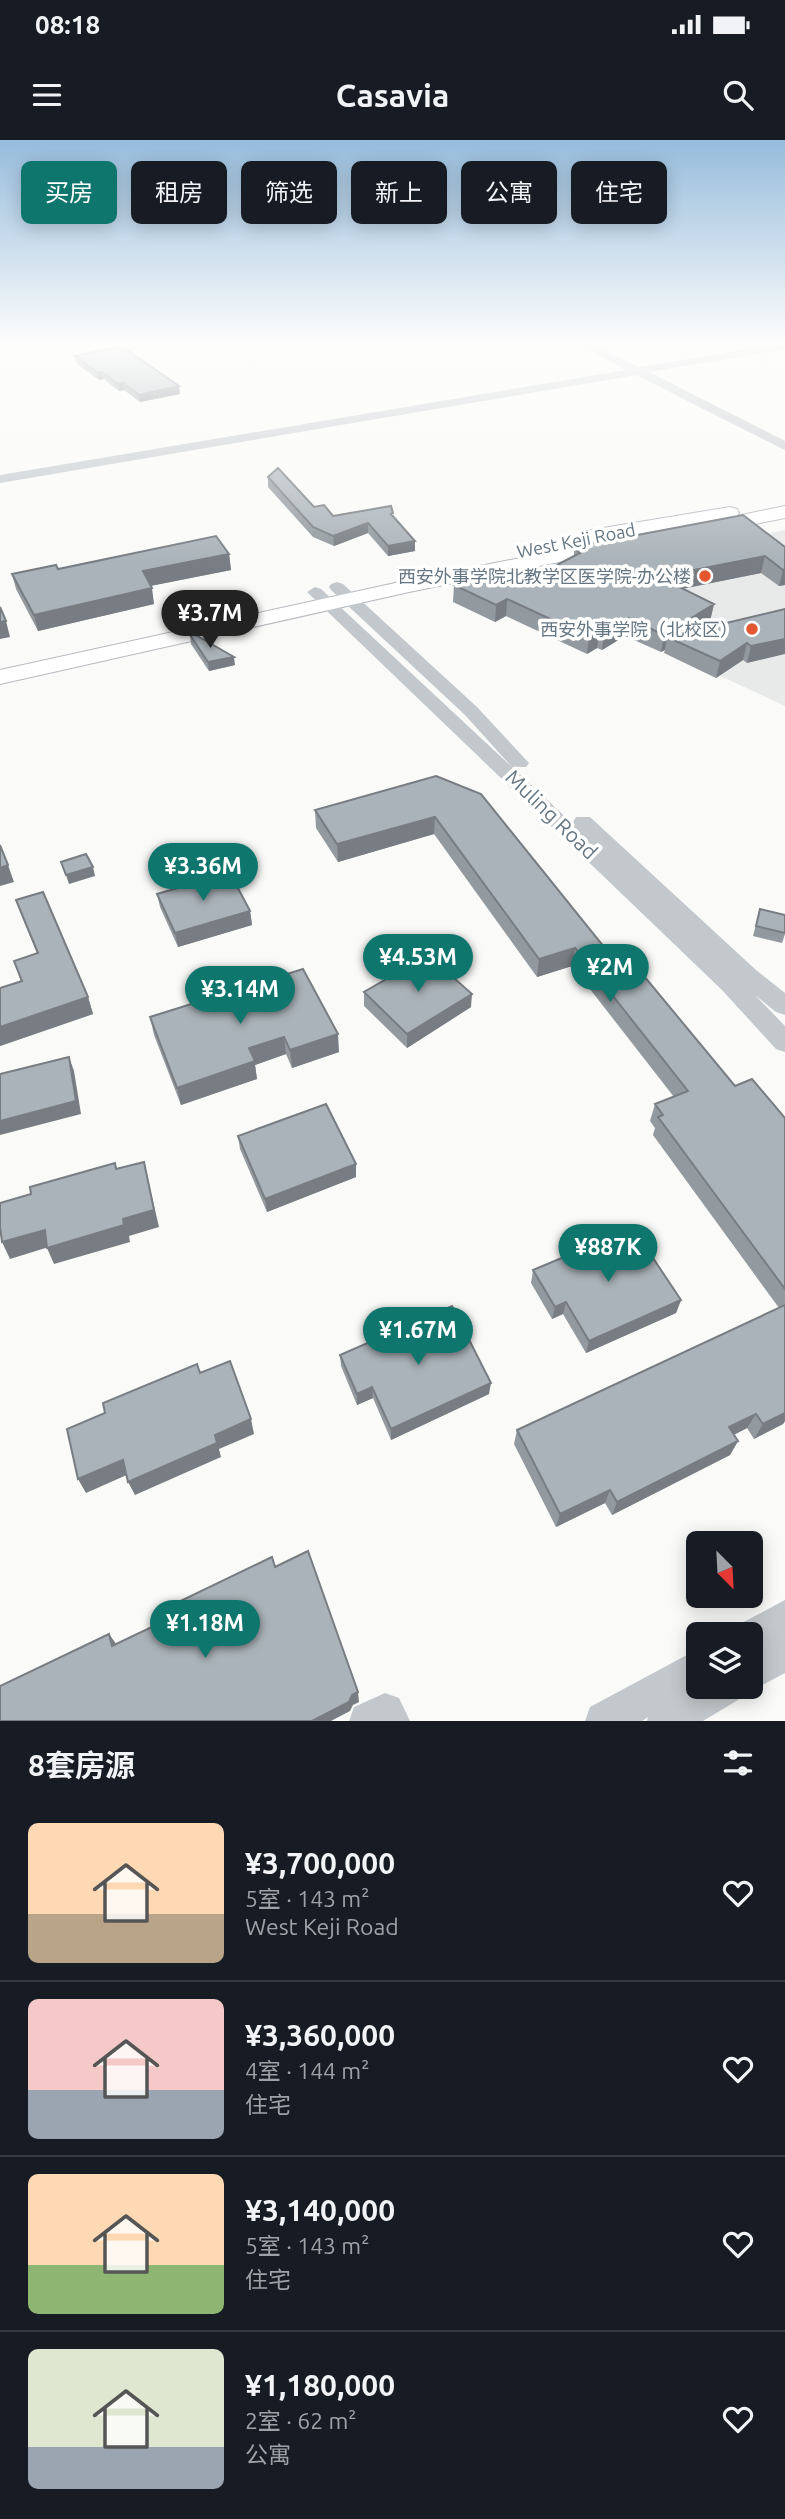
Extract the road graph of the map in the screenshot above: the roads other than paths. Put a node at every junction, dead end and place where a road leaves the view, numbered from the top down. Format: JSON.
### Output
{"nodes":[{"id":1,"x":379,"y":415,"type":"edge"},
{"id":2,"x":727,"y":415,"type":"edge"},
{"id":3,"x":739,"y":415,"type":"edge"},
{"id":4,"x":785,"y":436,"type":"edge"},
{"id":5,"x":785,"y":446,"type":"edge"},
{"id":6,"x":0,"y":479,"type":"edge"},
{"id":7,"x":785,"y":502,"type":"edge"},
{"id":8,"x":785,"y":512,"type":"edge"},
{"id":9,"x":747,"y":520,"type":"junction"},
{"id":10,"x":765,"y":533,"type":"edge"},
{"id":11,"x":332,"y":596,"type":"junction"},
{"id":12,"x":0,"y":666,"type":"edge"},
{"id":13,"x":0,"y":677,"type":"edge"},
{"id":14,"x":785,"y":1006,"type":"edge"},
{"id":15,"x":785,"y":1042,"type":"edge"},
{"id":16,"x":785,"y":1618,"type":"edge"},
{"id":17,"x":763,"y":1631,"type":"edge"},
{"id":18,"x":785,"y":1652,"type":"edge"},
{"id":19,"x":763,"y":1665,"type":"edge"},
{"id":20,"x":686,"y":1675,"type":"edge"},
{"id":21,"x":704,"y":1699,"type":"edge"},
{"id":22,"x":368,"y":1721,"type":"edge"},
{"id":23,"x":391,"y":1721,"type":"edge"},
{"id":24,"x":604,"y":1721,"type":"edge"},
{"id":25,"x":666,"y":1721,"type":"edge"}],
"edges":[{"from":1,"to":6,"type":"street"},
{"from":2,"to":5,"type":"street"},
{"from":3,"to":4,"type":"street"},
{"from":7,"to":11,"type":"main road","name":"West Keji Road"},
{"from":8,"to":9,"type":"main road","name":"West Keji Road"},
{"from":9,"to":10,"type":"street"},
{"from":9,"to":11,"type":"main road","name":"West Keji Road"},
{"from":11,"to":12,"type":"main road","name":"West Keji Road"},
{"from":11,"to":13,"type":"main road","name":"West Keji Road"},
{"from":11,"to":14,"type":"street","name":"Muling Road"},
{"from":11,"to":15,"type":"street","name":"Muling Road"},
{"from":16,"to":17,"type":"street"},
{"from":18,"to":19,"type":"street"},
{"from":20,"to":24,"type":"street"},
{"from":21,"to":25,"type":"street"},
{"from":22,"to":23,"type":"street"}]}
